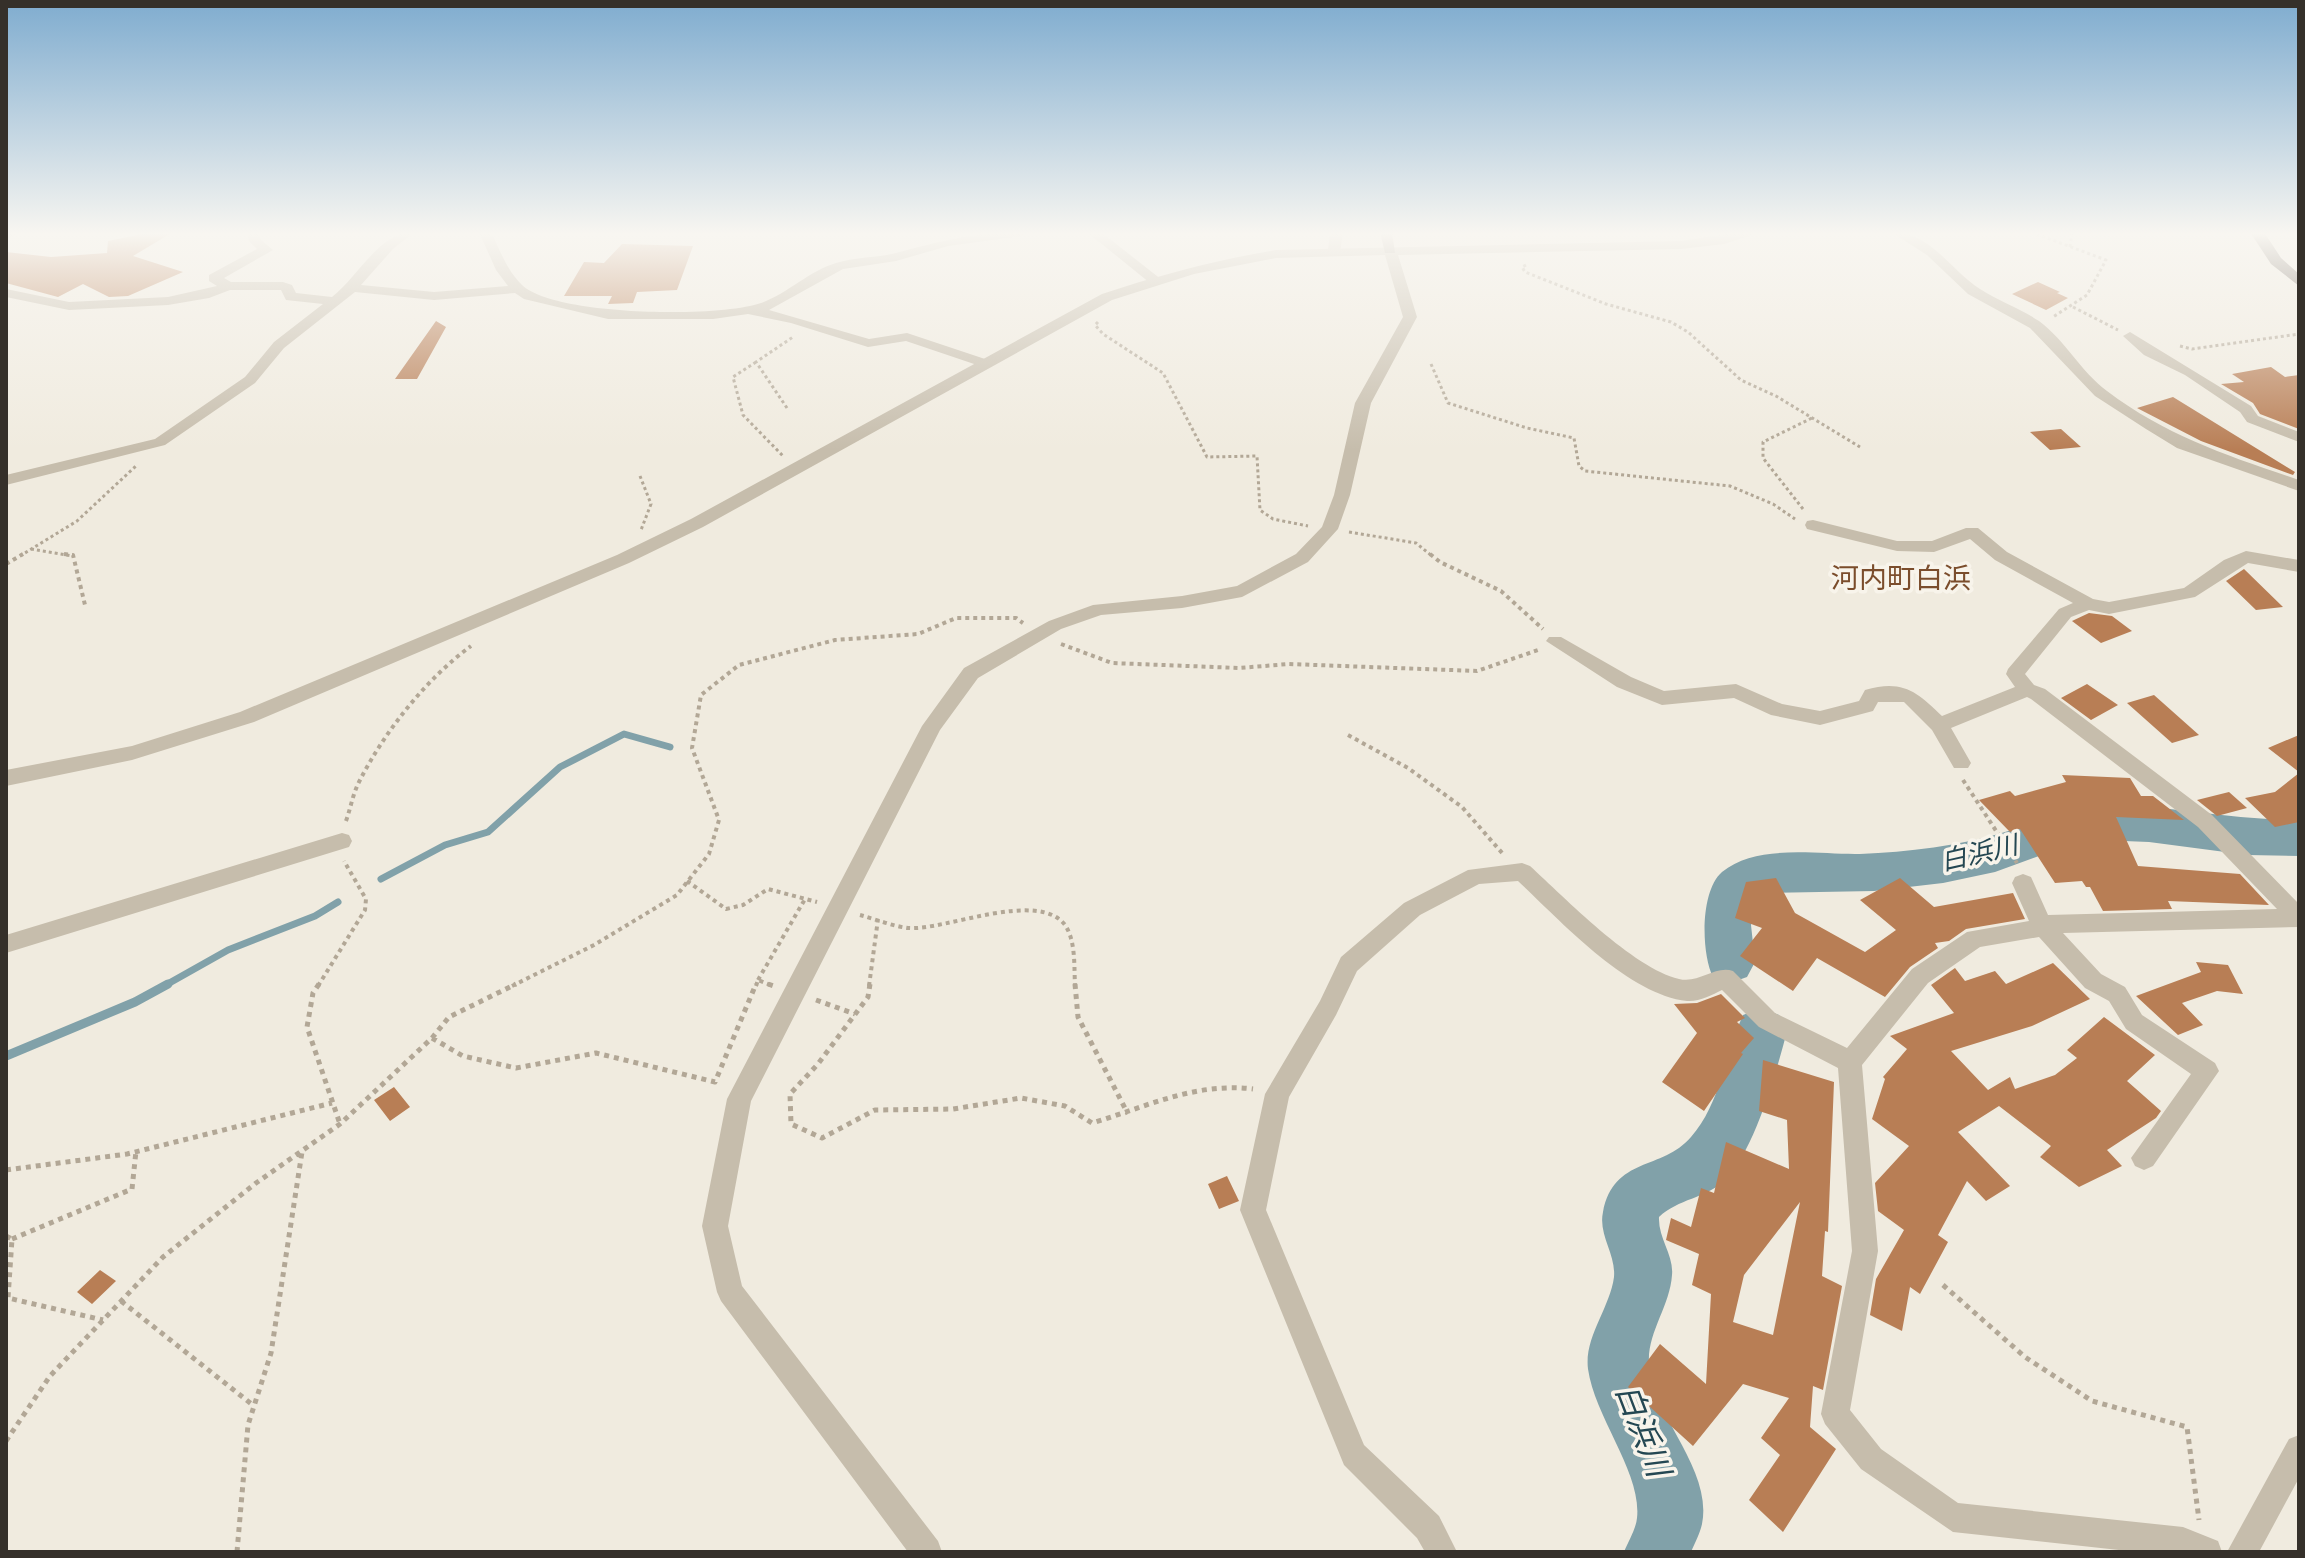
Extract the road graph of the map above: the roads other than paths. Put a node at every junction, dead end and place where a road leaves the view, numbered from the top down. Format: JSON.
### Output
{"nodes":[{"id":1,"x":58,"y":305,"type":"edge"},
{"id":2,"x":84,"y":305,"type":"edge"},
{"id":3,"x":331,"y":305,"type":"edge"},
{"id":4,"x":565,"y":305,"type":"edge"},
{"id":5,"x":768,"y":305,"type":"edge"},
{"id":6,"x":1093,"y":305,"type":"edge"},
{"id":7,"x":1406,"y":305,"type":"edge"},
{"id":8,"x":1998,"y":305,"type":"edge"},
{"id":9,"x":750,"y":310,"type":"junction"},
{"id":10,"x":2130,"y":336,"type":"road end"},
{"id":11,"x":983,"y":363,"type":"junction"},
{"id":12,"x":2299,"y":437,"type":"edge"},
{"id":13,"x":6,"y":480,"type":"edge"},
{"id":14,"x":2299,"y":486,"type":"edge"},
{"id":15,"x":1813,"y":525,"type":"road end"},
{"id":16,"x":2299,"y":566,"type":"edge"},
{"id":17,"x":2088,"y":604,"type":"junction"},
{"id":18,"x":1555,"y":641,"type":"road end"},
{"id":19,"x":2027,"y":690,"type":"junction"},
{"id":20,"x":1939,"y":725,"type":"junction"},
{"id":21,"x":1961,"y":763,"type":"road end"},
{"id":22,"x":6,"y":778,"type":"edge"},
{"id":23,"x":342,"y":841,"type":"road end"},
{"id":24,"x":2023,"y":883,"type":"dead end"},
{"id":25,"x":2041,"y":924,"type":"junction"},
{"id":26,"x":6,"y":944,"type":"edge"},
{"id":27,"x":1850,"y":1062,"type":"junction"},
{"id":28,"x":2144,"y":1158,"type":"dead end"},
{"id":29,"x":2299,"y":1449,"type":"edge"},
{"id":30,"x":2205,"y":1550,"type":"edge"},
{"id":31,"x":927,"y":1552,"type":"edge"},
{"id":32,"x":1442,"y":1552,"type":"edge"},
{"id":33,"x":2242,"y":1552,"type":"edge"}],
"edges":[{"from":1,"to":2,"type":"street"},
{"from":3,"to":13,"type":"street"},
{"from":4,"to":9,"type":"street"},
{"from":5,"to":9,"type":"street"},
{"from":6,"to":11,"type":"street"},
{"from":7,"to":31,"type":"street"},
{"from":8,"to":14,"type":"street"},
{"from":9,"to":11,"type":"street"},
{"from":10,"to":12,"type":"street"},
{"from":11,"to":22,"type":"street"},
{"from":15,"to":17,"type":"street"},
{"from":16,"to":17,"type":"street"},
{"from":17,"to":19,"type":"street"},
{"from":18,"to":20,"type":"street"},
{"from":19,"to":20,"type":"street"},
{"from":19,"to":25,"type":"street"},
{"from":20,"to":21,"type":"street"},
{"from":23,"to":26,"type":"street"},
{"from":24,"to":25,"type":"street"},
{"from":25,"to":27,"type":"street"},
{"from":25,"to":28,"type":"street"},
{"from":27,"to":30,"type":"street"},
{"from":27,"to":32,"type":"street"},
{"from":29,"to":33,"type":"street"}]}
